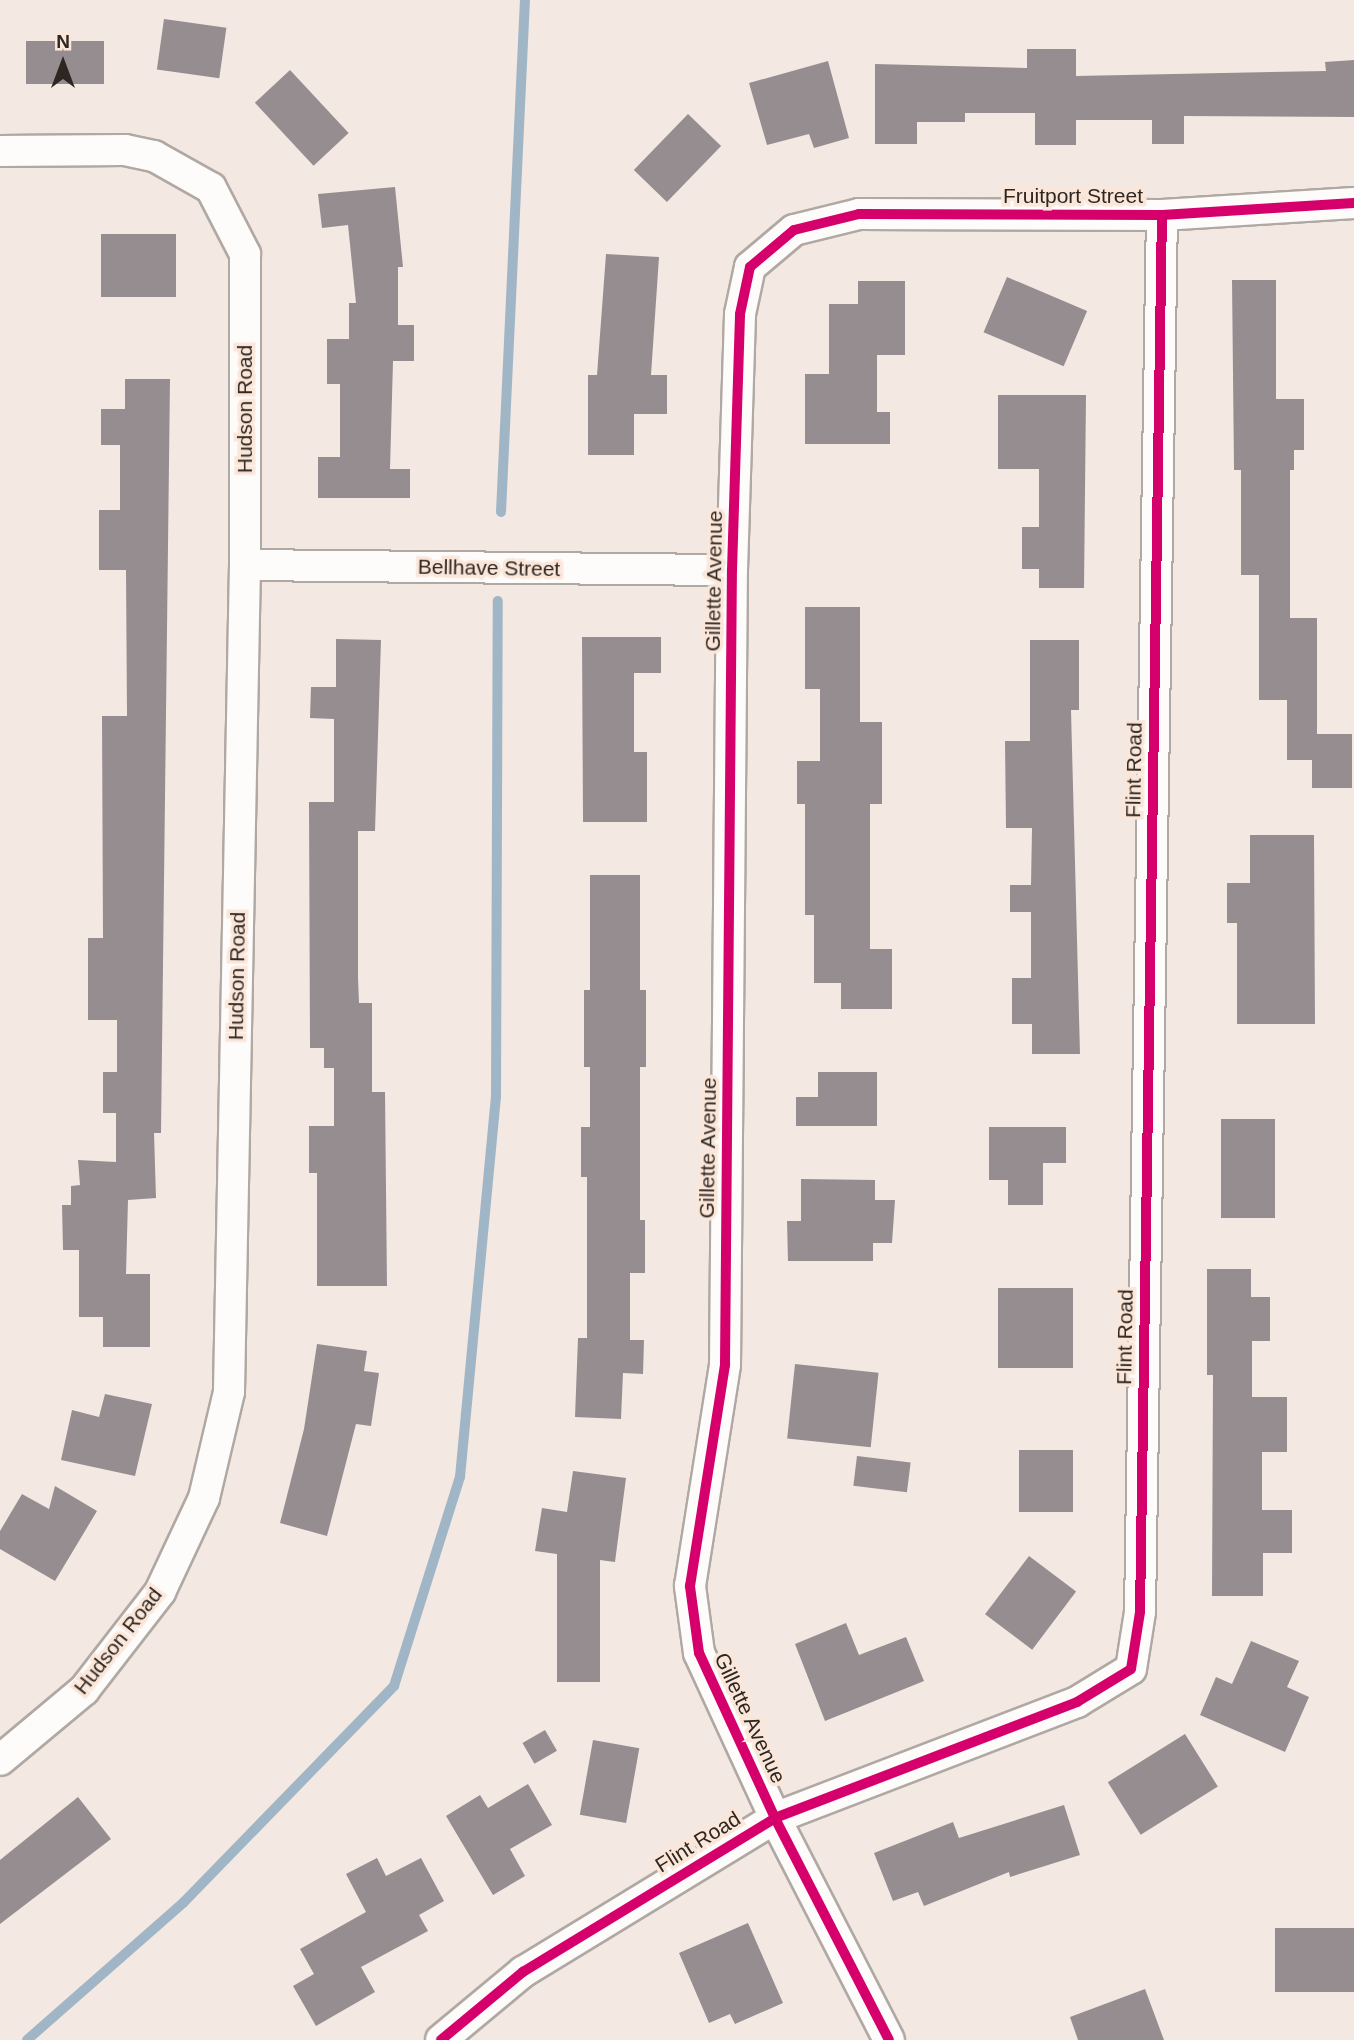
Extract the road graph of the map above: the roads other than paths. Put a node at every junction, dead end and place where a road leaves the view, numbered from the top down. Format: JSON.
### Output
{"nodes":[{"id":1,"x":0,"y":151,"type":"edge"},
{"id":2,"x":1354,"y":203,"type":"edge"},
{"id":3,"x":1162,"y":215,"type":"junction"},
{"id":4,"x":794,"y":230,"type":"joint"},
{"id":5,"x":245,"y":565,"type":"junction"},
{"id":6,"x":732,"y":570,"type":"junction"},
{"id":7,"x":0,"y":1760,"type":"edge"},
{"id":8,"x":775,"y":1818,"type":"junction"},
{"id":9,"x":441,"y":2040,"type":"edge"},
{"id":10,"x":889,"y":2040,"type":"edge"}],
"edges":[{"from":1,"to":5,"type":"street","name":"Hudson Road"},
{"from":2,"to":3,"type":"street","name":"Fruitport Street"},
{"from":3,"to":4,"type":"street","name":"Fruitport Street"},
{"from":3,"to":8,"type":"street","name":"Flint Road"},
{"from":4,"to":6,"type":"street","name":"Gillette Avenue"},
{"from":5,"to":6,"type":"street","name":"Bellhave Street"},
{"from":5,"to":7,"type":"street","name":"Hudson Road"},
{"from":6,"to":8,"type":"street","name":"Gillette Avenue"},
{"from":8,"to":9,"type":"street","name":"Flint Road"},
{"from":8,"to":10,"type":"street","name":"Gillette Avenue"}]}
